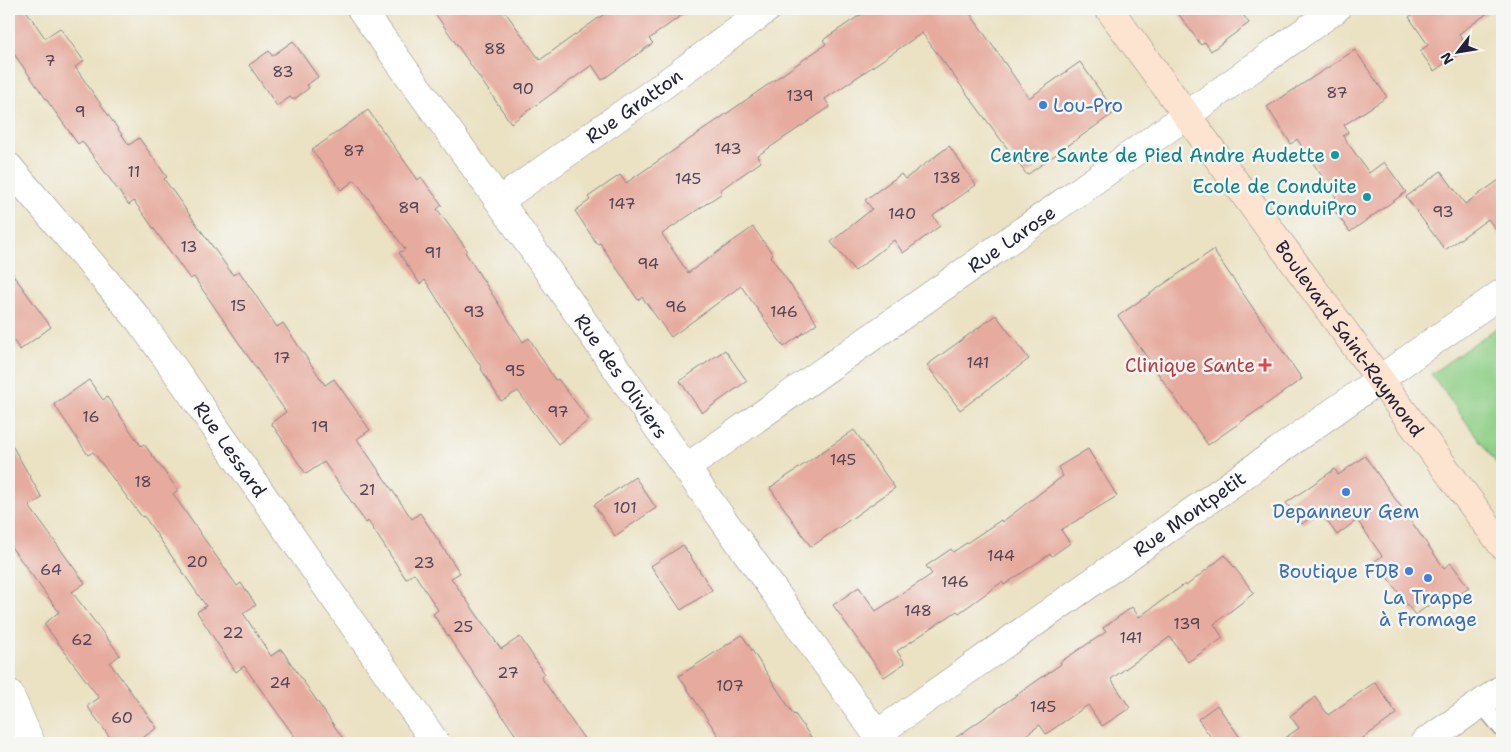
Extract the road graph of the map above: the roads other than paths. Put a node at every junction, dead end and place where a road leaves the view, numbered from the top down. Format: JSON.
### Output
{"nodes":[{"id":1,"x":362,"y":9,"type":"edge"},
{"id":2,"x":767,"y":9,"type":"edge"},
{"id":3,"x":1109,"y":9,"type":"edge"},
{"id":4,"x":1336,"y":9,"type":"edge"},
{"id":5,"x":1186,"y":116,"type":"junction"},
{"id":6,"x":9,"y":167,"type":"edge"},
{"id":7,"x":499,"y":201,"type":"junction"},
{"id":8,"x":1502,"y":293,"type":"edge"},
{"id":9,"x":1380,"y":380,"type":"junction"},
{"id":10,"x":686,"y":468,"type":"junction"},
{"id":11,"x":1502,"y":545,"type":"edge"},
{"id":12,"x":9,"y":693,"type":"edge"},
{"id":13,"x":1492,"y":696,"type":"edge"},
{"id":14,"x":1502,"y":729,"type":"edge"},
{"id":15,"x":880,"y":739,"type":"edge"},
{"id":16,"x":31,"y":743,"type":"edge"},
{"id":17,"x":436,"y":743,"type":"edge"},
{"id":18,"x":1424,"y":743,"type":"edge"}],
"edges":[{"from":1,"to":7,"type":"street","name":"Rue des Oliviers"},
{"from":2,"to":7,"type":"street","name":"Rue Gratton"},
{"from":3,"to":5,"type":"main road","name":"Boulevard Saint-Raymond"},
{"from":4,"to":5,"type":"street","name":"Rue Larose"},
{"from":5,"to":9,"type":"main road","name":"Boulevard Saint-Raymond"},
{"from":5,"to":10,"type":"street","name":"Rue Larose"},
{"from":6,"to":17,"type":"street","name":"Rue Lessard"},
{"from":7,"to":10,"type":"street","name":"Rue des Oliviers"},
{"from":8,"to":9,"type":"street","name":"Rue Montpetit"},
{"from":9,"to":11,"type":"main road","name":"Boulevard Saint-Raymond"},
{"from":9,"to":15,"type":"street","name":"Rue Montpetit"},
{"from":10,"to":15,"type":"street","name":"Rue des Oliviers"},
{"from":12,"to":16,"type":"street"},
{"from":13,"to":14,"type":"lane"},
{"from":13,"to":18,"type":"street"}]}
